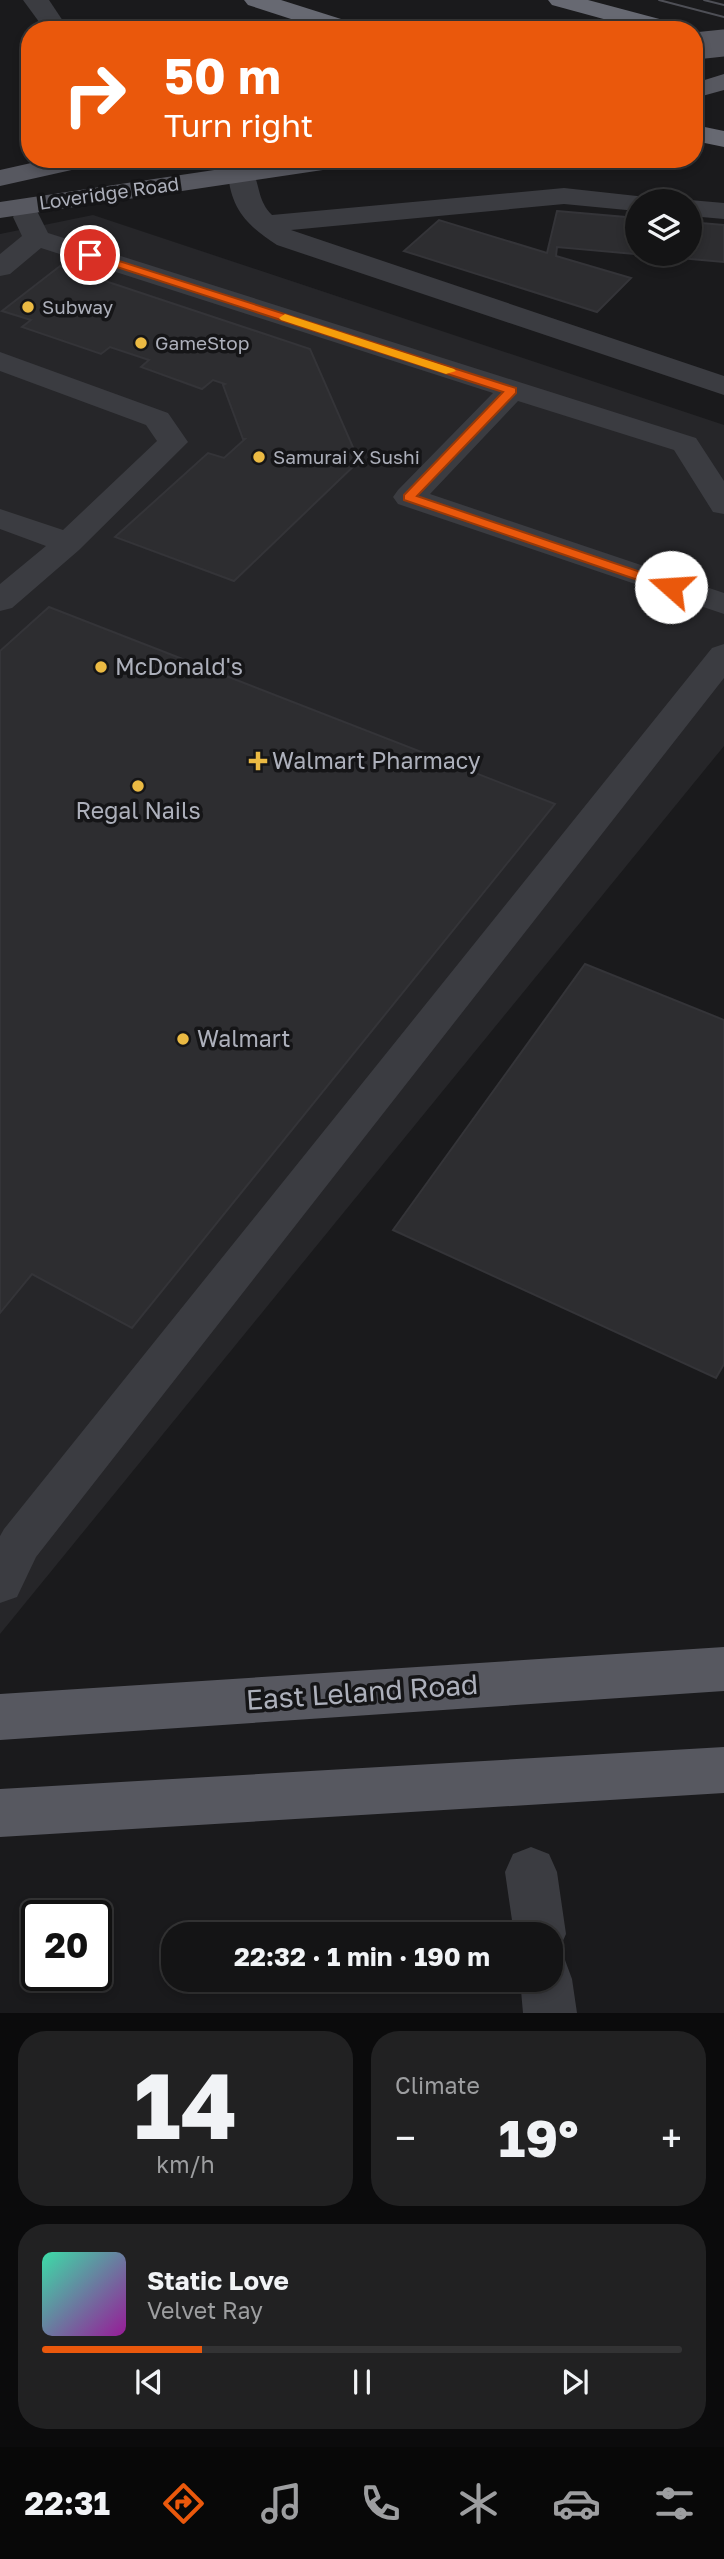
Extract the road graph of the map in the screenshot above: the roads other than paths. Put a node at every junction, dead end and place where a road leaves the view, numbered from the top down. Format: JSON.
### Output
{"nodes":[{"id":1,"x":35,"y":0,"type":"edge"},
{"id":2,"x":256,"y":0,"type":"edge"},
{"id":3,"x":560,"y":0,"type":"edge"},
{"id":4,"x":51,"y":21,"type":"edge"},
{"id":5,"x":322,"y":21,"type":"edge"},
{"id":6,"x":639,"y":21,"type":"edge"},
{"id":7,"x":703,"y":37,"type":"edge"},
{"id":8,"x":724,"y":43,"type":"edge"},
{"id":9,"x":703,"y":45,"type":"edge"},
{"id":10,"x":724,"y":82,"type":"edge"},
{"id":11,"x":703,"y":88,"type":"edge"},
{"id":12,"x":703,"y":135,"type":"edge"},
{"id":13,"x":724,"y":139,"type":"edge"},
{"id":14,"x":45,"y":168,"type":"edge"},
{"id":15,"x":277,"y":168,"type":"edge"},
{"id":16,"x":241,"y":173,"type":"junction"},
{"id":17,"x":0,"y":178,"type":"edge"},
{"id":18,"x":625,"y":202,"type":"edge"},
{"id":19,"x":11,"y":208,"type":"edge"},
{"id":20,"x":702,"y":209,"type":"edge"},
{"id":21,"x":724,"y":211,"type":"edge"},
{"id":22,"x":263,"y":224,"type":"junction"},
{"id":23,"x":37,"y":238,"type":"junction"},
{"id":24,"x":0,"y":268,"type":"edge"},
{"id":25,"x":0,"y":361,"type":"edge"},
{"id":26,"x":724,"y":386,"type":"edge"},
{"id":27,"x":511,"y":391,"type":"junction"},
{"id":28,"x":724,"y":505,"type":"edge"},
{"id":29,"x":0,"y":518,"type":"edge"},
{"id":30,"x":68,"y":543,"type":"junction"},
{"id":31,"x":0,"y":601,"type":"edge"},
{"id":32,"x":724,"y":604,"type":"edge"},
{"id":33,"x":724,"y":655,"type":"edge"},
{"id":34,"x":10,"y":1538,"type":"edge"},
{"id":35,"x":0,"y":1582,"type":"edge"},
{"id":36,"x":724,"y":1669,"type":"edge"},
{"id":37,"x":0,"y":1717,"type":"edge"},
{"id":38,"x":724,"y":1770,"type":"edge"},
{"id":39,"x":0,"y":1813,"type":"edge"},
{"id":40,"x":531,"y":1872,"type":"dead end"},
{"id":41,"x":538,"y":1922,"type":"edge"},
{"id":42,"x":547,"y":1992,"type":"edge"},
{"id":43,"x":550,"y":2013,"type":"edge"}],
"edges":[{"from":1,"to":4,"type":"lane"},
{"from":2,"to":5,"type":"highway"},
{"from":3,"to":6,"type":"highway"},
{"from":7,"to":8,"type":"highway"},
{"from":8,"to":9,"type":"main road","bridge":true},
{"from":10,"to":11,"type":"main road"},
{"from":12,"to":13,"type":"highway"},
{"from":14,"to":17,"type":"main road","name":"Loveridge Road"},
{"from":15,"to":16,"type":"main road","name":"Loveridge Road"},
{"from":16,"to":19,"type":"main road","name":"Loveridge Road"},
{"from":16,"to":22,"type":"lane"},
{"from":18,"to":22,"type":"lane"},
{"from":19,"to":23,"type":"lane"},
{"from":20,"to":21,"type":"lane"},
{"from":22,"to":26,"type":"lane"},
{"from":23,"to":24,"type":"lane"},
{"from":23,"to":27,"type":"lane"},
{"from":25,"to":30,"type":"lane"},
{"from":27,"to":28,"type":"lane"},
{"from":27,"to":32,"type":"lane"},
{"from":29,"to":30,"type":"lane"},
{"from":30,"to":31,"type":"lane"},
{"from":33,"to":34,"type":"lane"},
{"from":34,"to":35,"type":"lane"},
{"from":36,"to":37,"type":"main road","name":"East Leland Road"},
{"from":38,"to":39,"type":"main road"},
{"from":40,"to":41,"type":"lane"},
{"from":42,"to":43,"type":"lane"}]}
